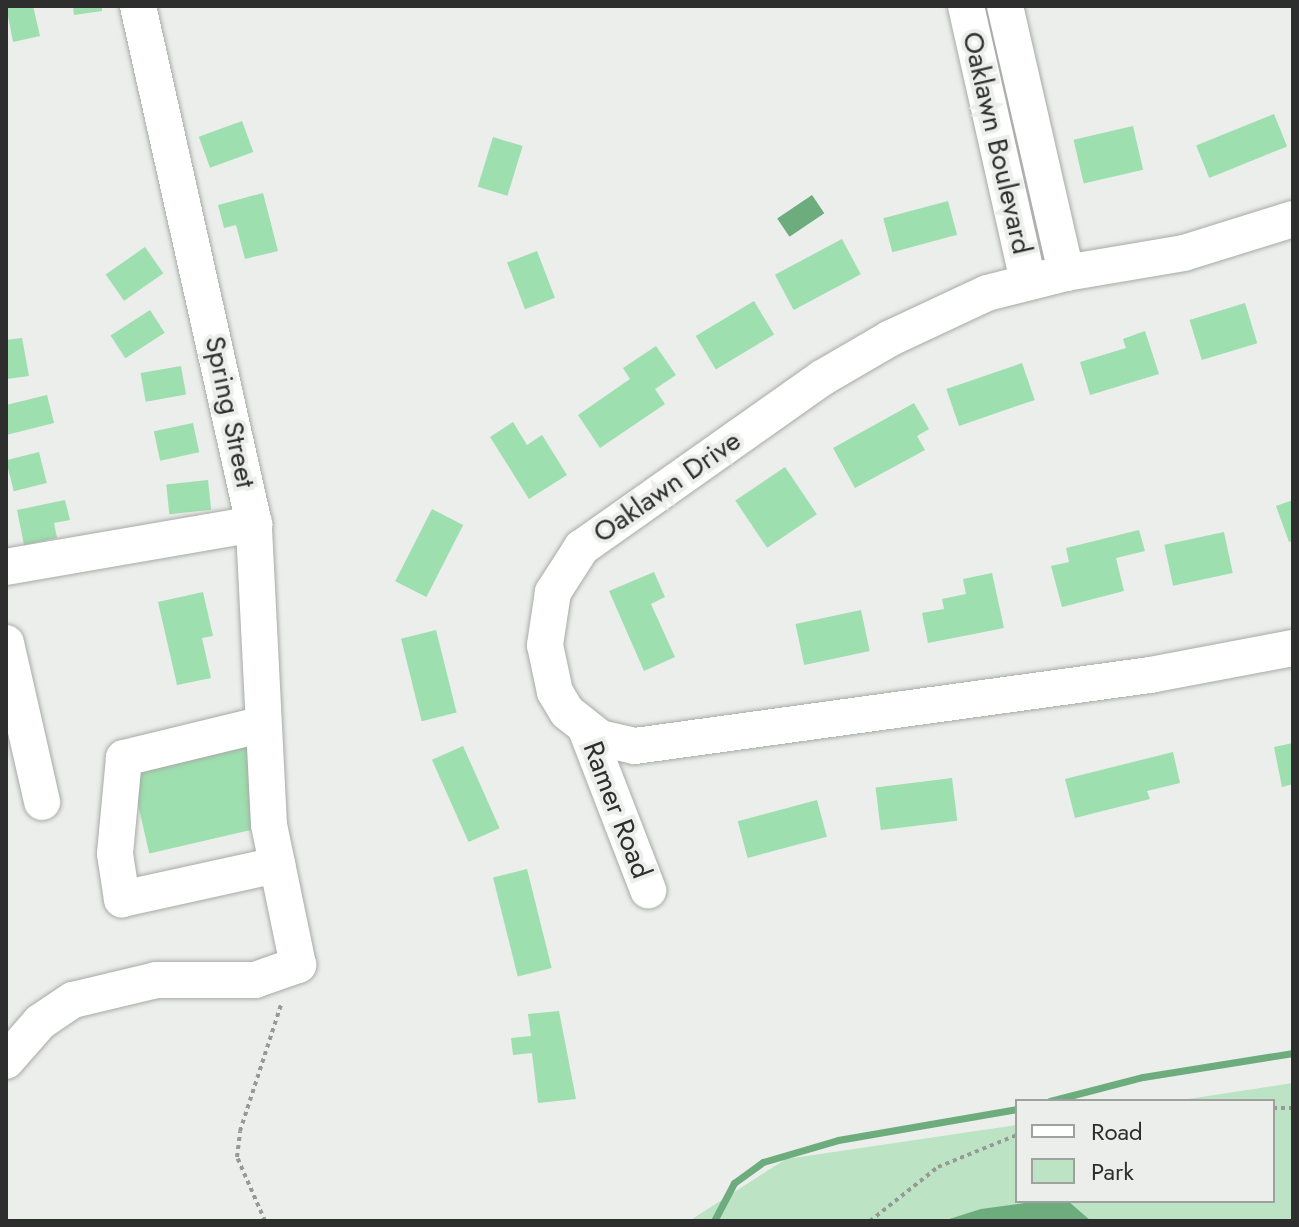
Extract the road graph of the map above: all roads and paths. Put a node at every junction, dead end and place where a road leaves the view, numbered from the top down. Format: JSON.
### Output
{"nodes":[{"id":1,"x":138,"y":6,"type":"edge"},
{"id":2,"x":966,"y":6,"type":"edge"},
{"id":3,"x":1005,"y":6,"type":"edge"},
{"id":4,"x":1293,"y":219,"type":"edge"},
{"id":5,"x":1066,"y":273,"type":"junction"},
{"id":6,"x":1028,"y":281,"type":"junction"},
{"id":7,"x":254,"y":524,"type":"junction"},
{"id":8,"x":6,"y":567,"type":"edge"},
{"id":9,"x":6,"y":643,"type":"edge"},
{"id":10,"x":1293,"y":648,"type":"edge"},
{"id":11,"x":260,"y":725,"type":"junction"},
{"id":12,"x":586,"y":729,"type":"junction"},
{"id":13,"x":42,"y":802,"type":"dead end"},
{"id":14,"x":277,"y":865,"type":"junction"},
{"id":15,"x":648,"y":890,"type":"dead end"},
{"id":16,"x":287,"y":968,"type":"junction"},
{"id":17,"x":6,"y":1061,"type":"edge"},
{"id":18,"x":1015,"y":1136,"type":"edge"},
{"id":19,"x":265,"y":1221,"type":"edge"},
{"id":20,"x":870,"y":1221,"type":"edge"}],
"edges":[{"from":1,"to":7,"type":"street","name":"Spring Street"},
{"from":2,"to":6,"type":"street","name":"Oaklawn Boulevard"},
{"from":3,"to":5,"type":"street","name":"Oaklawn Boulevard"},
{"from":4,"to":5,"type":"street","name":"Oaklawn Drive"},
{"from":5,"to":6,"type":"street","name":"Oaklawn Drive"},
{"from":6,"to":12,"type":"street","name":"Oaklawn Drive"},
{"from":7,"to":8,"type":"street"},
{"from":7,"to":11,"type":"street","name":"Spring Street"},
{"from":9,"to":13,"type":"street"},
{"from":10,"to":12,"type":"street"},
{"from":11,"to":14,"type":"street","name":"Spring Street"},
{"from":11,"to":14,"type":"street"},
{"from":12,"to":15,"type":"street","name":"Ramer Road"},
{"from":14,"to":16,"type":"street","name":"Spring Street"},
{"from":16,"to":17,"type":"street"},
{"from":16,"to":19,"type":"path"},
{"from":18,"to":20,"type":"path"}]}
